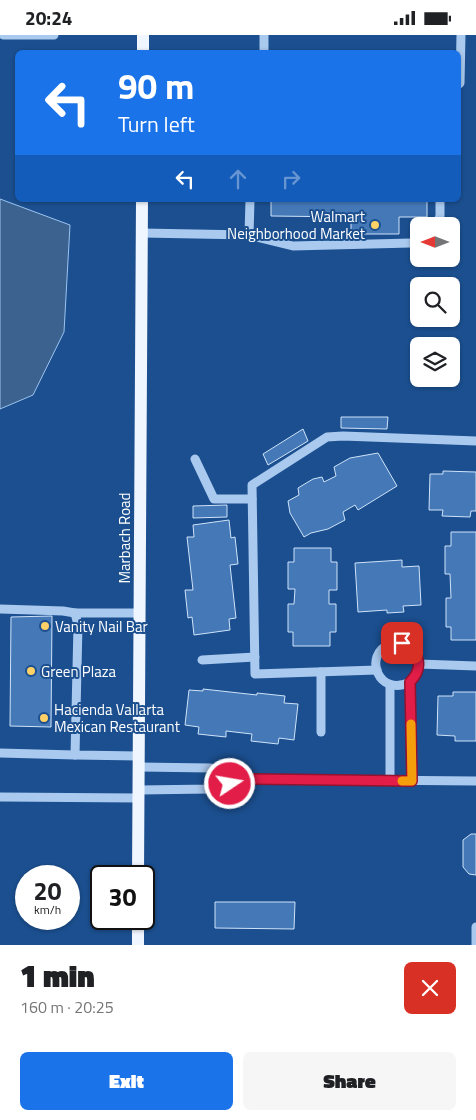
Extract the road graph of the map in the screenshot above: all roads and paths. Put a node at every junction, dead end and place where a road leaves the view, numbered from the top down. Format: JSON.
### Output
{"nodes":[{"id":1,"x":3,"y":35,"type":"edge"},
{"id":2,"x":54,"y":35,"type":"edge"},
{"id":3,"x":143,"y":35,"type":"edge"},
{"id":4,"x":264,"y":35,"type":"edge"},
{"id":5,"x":461,"y":35,"type":"edge"},
{"id":6,"x":143,"y":50,"type":"edge"},
{"id":7,"x":264,"y":50,"type":"edge"},
{"id":8,"x":461,"y":50,"type":"edge"},
{"id":9,"x":142,"y":202,"type":"edge"},
{"id":10,"x":250,"y":202,"type":"edge"},
{"id":11,"x":440,"y":202,"type":"edge"},
{"id":12,"x":440,"y":217,"type":"edge"},
{"id":13,"x":142,"y":233,"type":"junction"},
{"id":14,"x":249,"y":235,"type":"junction"},
{"id":15,"x":410,"y":243,"type":"edge"},
{"id":16,"x":476,"y":441,"type":"edge"},
{"id":17,"x":195,"y":459,"type":"dead end"},
{"id":18,"x":252,"y":499,"type":"junction"},
{"id":19,"x":0,"y":609,"type":"edge"},
{"id":20,"x":75,"y":613,"type":"junction"},
{"id":21,"x":140,"y":613,"type":"junction"},
{"id":22,"x":255,"y":657,"type":"junction"},
{"id":23,"x":202,"y":660,"type":"dead end"},
{"id":24,"x":419,"y":665,"type":"junction"},
{"id":25,"x":476,"y":666,"type":"edge"},
{"id":26,"x":377,"y":670,"type":"junction"},
{"id":27,"x":322,"y":672,"type":"junction"},
{"id":28,"x":410,"y":682,"type":"junction"},
{"id":29,"x":390,"y":685,"type":"junction"},
{"id":30,"x":322,"y":732,"type":"dead end"},
{"id":31,"x":0,"y":753,"type":"edge"},
{"id":32,"x":75,"y":755,"type":"junction"},
{"id":33,"x":139,"y":762,"type":"junction"},
{"id":34,"x":248,"y":779,"type":"junction"},
{"id":35,"x":390,"y":781,"type":"junction"},
{"id":36,"x":412,"y":781,"type":"junction"},
{"id":37,"x":476,"y":781,"type":"edge"},
{"id":38,"x":139,"y":794,"type":"junction"},
{"id":39,"x":0,"y":797,"type":"edge"},
{"id":40,"x":138,"y":865,"type":"edge"},
{"id":41,"x":476,"y":927,"type":"edge"},
{"id":42,"x":138,"y":930,"type":"edge"},
{"id":43,"x":138,"y":945,"type":"edge"},
{"id":44,"x":476,"y":945,"type":"edge"}],
"edges":[{"from":1,"to":2,"type":"street"},
{"from":3,"to":6,"type":"main road"},
{"from":4,"to":7,"type":"street"},
{"from":5,"to":8,"type":"street"},
{"from":9,"to":13,"type":"main road","name":"Marbach Road"},
{"from":10,"to":14,"type":"street"},
{"from":11,"to":12,"type":"street"},
{"from":13,"to":14,"type":"street"},
{"from":13,"to":21,"type":"main road","name":"Marbach Road"},
{"from":14,"to":15,"type":"street"},
{"from":16,"to":18,"type":"street"},
{"from":17,"to":18,"type":"street"},
{"from":18,"to":22,"type":"street"},
{"from":19,"to":20,"type":"street"},
{"from":20,"to":21,"type":"street"},
{"from":20,"to":32,"type":"street"},
{"from":21,"to":33,"type":"main road","name":"Marbach Road"},
{"from":22,"to":23,"type":"street"},
{"from":22,"to":27,"type":"street"},
{"from":24,"to":25,"type":"street"},
{"from":24,"to":26,"type":"street"},
{"from":24,"to":28,"type":"street"},
{"from":26,"to":27,"type":"street"},
{"from":26,"to":29,"type":"street"},
{"from":27,"to":30,"type":"street"},
{"from":28,"to":29,"type":"street"},
{"from":28,"to":36,"type":"street"},
{"from":29,"to":35,"type":"street"},
{"from":31,"to":32,"type":"street"},
{"from":32,"to":33,"type":"street"},
{"from":33,"to":34,"type":"street"},
{"from":33,"to":38,"type":"main road","name":"Marbach Road"},
{"from":34,"to":35,"type":"street"},
{"from":34,"to":38,"type":"street"},
{"from":35,"to":36,"type":"street"},
{"from":36,"to":37,"type":"street"},
{"from":38,"to":39,"type":"street"},
{"from":38,"to":40,"type":"main road","name":"Marbach Road"},
{"from":41,"to":44,"type":"street"},
{"from":42,"to":43,"type":"main road"}]}
